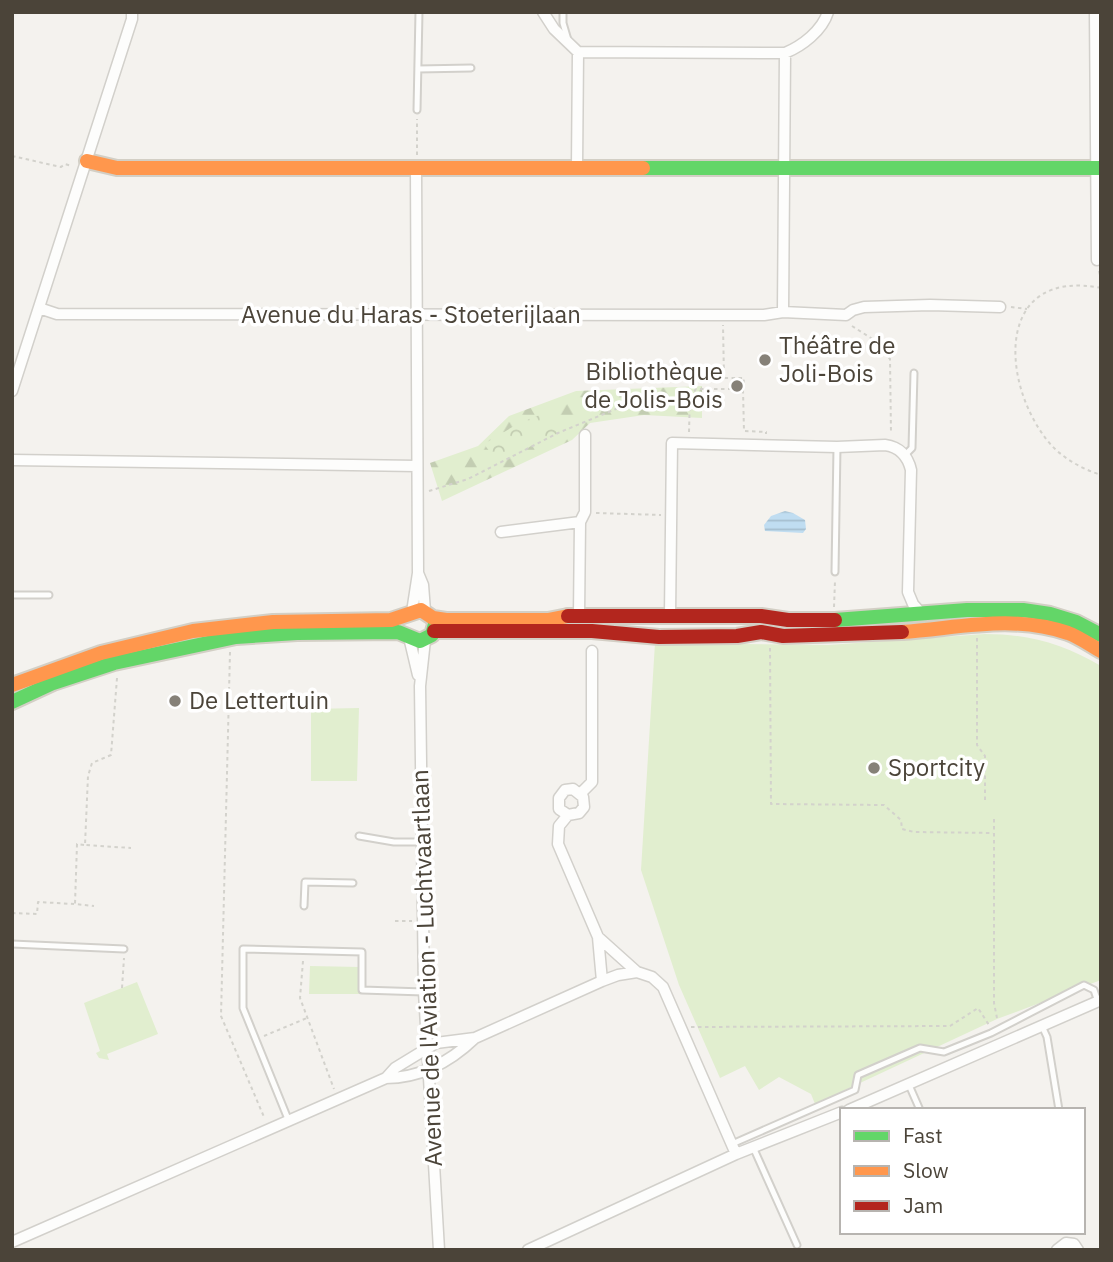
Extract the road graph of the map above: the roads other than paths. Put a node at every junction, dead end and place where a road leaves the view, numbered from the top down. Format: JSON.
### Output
{"nodes":[{"id":1,"x":142,"y":12,"type":"edge"},
{"id":2,"x":419,"y":12,"type":"edge"},
{"id":3,"x":543,"y":12,"type":"edge"},
{"id":4,"x":563,"y":12,"type":"edge"},
{"id":5,"x":828,"y":12,"type":"edge"},
{"id":6,"x":1095,"y":12,"type":"edge"},
{"id":7,"x":132,"y":15,"type":"edge"},
{"id":8,"x":574,"y":48,"type":"junction"},
{"id":9,"x":785,"y":53,"type":"junction"},
{"id":10,"x":471,"y":68,"type":"dead end"},
{"id":11,"x":418,"y":69,"type":"junction"},
{"id":12,"x":417,"y":110,"type":"road end"},
{"id":13,"x":417,"y":162,"type":"junction"},
{"id":14,"x":80,"y":164,"type":"junction"},
{"id":15,"x":577,"y":167,"type":"junction"},
{"id":16,"x":785,"y":168,"type":"junction"},
{"id":17,"x":1098,"y":168,"type":"edge"},
{"id":18,"x":1097,"y":260,"type":"dead end"},
{"id":19,"x":1000,"y":307,"type":"road end"},
{"id":20,"x":39,"y":308,"type":"junction"},
{"id":21,"x":783,"y":312,"type":"junction"},
{"id":22,"x":416,"y":315,"type":"junction"},
{"id":23,"x":914,"y":373,"type":"dead end"},
{"id":24,"x":12,"y":391,"type":"edge"},
{"id":25,"x":585,"y":435,"type":"dead end"},
{"id":26,"x":837,"y":447,"type":"junction"},
{"id":27,"x":905,"y":455,"type":"junction"},
{"id":28,"x":12,"y":460,"type":"edge"},
{"id":29,"x":417,"y":466,"type":"junction"},
{"id":30,"x":580,"y":522,"type":"junction"},
{"id":31,"x":501,"y":532,"type":"dead end"},
{"id":32,"x":835,"y":572,"type":"road end"},
{"id":33,"x":12,"y":595,"type":"edge"},
{"id":34,"x":49,"y":595,"type":"dead end"},
{"id":35,"x":922,"y":614,"type":"junction"},
{"id":36,"x":579,"y":615,"type":"junction"},
{"id":37,"x":670,"y":615,"type":"junction"},
{"id":38,"x":423,"y":621,"type":"junction"},
{"id":39,"x":407,"y":635,"type":"junction"},
{"id":40,"x":1101,"y":635,"type":"edge"},
{"id":41,"x":592,"y":651,"type":"dead end"},
{"id":42,"x":1101,"y":651,"type":"edge"},
{"id":43,"x":12,"y":685,"type":"edge"},
{"id":44,"x":420,"y":686,"type":"junction"},
{"id":45,"x":12,"y":702,"type":"edge"},
{"id":46,"x":581,"y":793,"type":"junction"},
{"id":47,"x":568,"y":815,"type":"junction"},
{"id":48,"x":359,"y":836,"type":"dead end"},
{"id":49,"x":422,"y":842,"type":"junction"},
{"id":50,"x":352,"y":883,"type":"dead end"},
{"id":51,"x":304,"y":906,"type":"dead end"},
{"id":52,"x":598,"y":937,"type":"junction"},
{"id":53,"x":304,"y":939,"type":"dead end"},
{"id":54,"x":12,"y":944,"type":"edge"},
{"id":55,"x":124,"y":949,"type":"road end"},
{"id":56,"x":303,"y":950,"type":"junction"},
{"id":57,"x":637,"y":972,"type":"junction"},
{"id":58,"x":602,"y":981,"type":"junction"},
{"id":59,"x":424,"y":992,"type":"junction"},
{"id":60,"x":1099,"y":1001,"type":"edge"},
{"id":61,"x":1042,"y":1027,"type":"junction"},
{"id":62,"x":475,"y":1038,"type":"junction"},
{"id":63,"x":427,"y":1049,"type":"junction"},
{"id":64,"x":427,"y":1070,"type":"junction"},
{"id":65,"x":386,"y":1078,"type":"junction"},
{"id":66,"x":909,"y":1085,"type":"junction"},
{"id":67,"x":854,"y":1108,"type":"edge"},
{"id":68,"x":919,"y":1108,"type":"edge"},
{"id":69,"x":1059,"y":1108,"type":"edge"},
{"id":70,"x":840,"y":1113,"type":"edge"},
{"id":71,"x":288,"y":1119,"type":"junction"},
{"id":72,"x":752,"y":1147,"type":"junction"},
{"id":73,"x":734,"y":1149,"type":"junction"},
{"id":74,"x":12,"y":1242,"type":"edge"},
{"id":75,"x":797,"y":1245,"type":"dead end"},
{"id":76,"x":439,"y":1250,"type":"edge"},
{"id":77,"x":528,"y":1250,"type":"edge"},
{"id":78,"x":1057,"y":1250,"type":"edge"},
{"id":79,"x":1078,"y":1250,"type":"edge"}],
"edges":[{"from":1,"to":7,"type":"street"},
{"from":2,"to":11,"type":"lane"},
{"from":3,"to":8,"type":"street"},
{"from":4,"to":8,"type":"lane"},
{"from":5,"to":9,"type":"street"},
{"from":6,"to":17,"type":"street"},
{"from":7,"to":14,"type":"street"},
{"from":8,"to":9,"type":"street"},
{"from":8,"to":15,"type":"street"},
{"from":9,"to":16,"type":"street"},
{"from":10,"to":11,"type":"lane"},
{"from":11,"to":12,"type":"lane"},
{"from":13,"to":14,"type":"street"},
{"from":13,"to":15,"type":"street"},
{"from":13,"to":22,"type":"street","name":"Avenue de l'Aviation - Luchtvaartlaan"},
{"from":14,"to":20,"type":"street"},
{"from":15,"to":16,"type":"street"},
{"from":16,"to":17,"type":"street"},
{"from":16,"to":21,"type":"street"},
{"from":17,"to":18,"type":"street"},
{"from":19,"to":21,"type":"street","name":"Avenue du Haras - Stoeterijlaan"},
{"from":20,"to":22,"type":"street","name":"Avenue du Haras - Stoeterijlaan"},
{"from":20,"to":24,"type":"street"},
{"from":21,"to":22,"type":"street","name":"Avenue du Haras - Stoeterijlaan"},
{"from":22,"to":29,"type":"street","name":"Avenue de l'Aviation - Luchtvaartlaan"},
{"from":23,"to":27,"type":"lane"},
{"from":25,"to":30,"type":"street"},
{"from":26,"to":27,"type":"street"},
{"from":26,"to":32,"type":"lane"},
{"from":26,"to":37,"type":"street"},
{"from":27,"to":35,"type":"street"},
{"from":28,"to":29,"type":"street"},
{"from":29,"to":38,"type":"street","name":"Avenue de l'Aviation - Luchtvaartlaan"},
{"from":30,"to":31,"type":"street"},
{"from":30,"to":36,"type":"street"},
{"from":33,"to":34,"type":"lane"},
{"from":35,"to":37,"type":"street"},
{"from":35,"to":40,"type":"street"},
{"from":36,"to":37,"type":"street"},
{"from":36,"to":38,"type":"street"},
{"from":38,"to":39,"type":"street"},
{"from":38,"to":39,"type":"street"},
{"from":38,"to":42,"type":"street"},
{"from":38,"to":43,"type":"street"},
{"from":38,"to":44,"type":"street","name":"Avenue de l'Aviation - Luchtvaartlaan"},
{"from":39,"to":44,"type":"street","name":"Avenue de l'Aviation - Luchtvaartlaan"},
{"from":39,"to":45,"type":"street"},
{"from":41,"to":46,"type":"street"},
{"from":44,"to":49,"type":"street","name":"Avenue de l'Aviation - Luchtvaartlaan"},
{"from":46,"to":47,"type":"street"},
{"from":46,"to":47,"type":"street"},
{"from":47,"to":52,"type":"street"},
{"from":48,"to":49,"type":"lane"},
{"from":49,"to":59,"type":"street","name":"Avenue de l'Aviation - Luchtvaartlaan"},
{"from":50,"to":51,"type":"lane"},
{"from":52,"to":57,"type":"street"},
{"from":52,"to":58,"type":"street"},
{"from":53,"to":56,"type":"lane"},
{"from":54,"to":55,"type":"lane"},
{"from":56,"to":59,"type":"lane"},
{"from":56,"to":71,"type":"lane"},
{"from":57,"to":58,"type":"street"},
{"from":57,"to":73,"type":"street"},
{"from":58,"to":62,"type":"street"},
{"from":59,"to":63,"type":"street","name":"Avenue de l'Aviation - Luchtvaartlaan"},
{"from":60,"to":61,"type":"street"},
{"from":60,"to":73,"type":"lane"},
{"from":61,"to":66,"type":"street"},
{"from":61,"to":69,"type":"lane"},
{"from":62,"to":63,"type":"street"},
{"from":62,"to":64,"type":"street"},
{"from":63,"to":64,"type":"street","name":"Avenue de l'Aviation - Luchtvaartlaan"},
{"from":63,"to":65,"type":"street"},
{"from":64,"to":65,"type":"street"},
{"from":64,"to":76,"type":"street","name":"Avenue de l'Aviation - Luchtvaartlaan"},
{"from":65,"to":71,"type":"street"},
{"from":66,"to":67,"type":"street"},
{"from":66,"to":68,"type":"lane"},
{"from":70,"to":72,"type":"street"},
{"from":71,"to":74,"type":"street"},
{"from":72,"to":73,"type":"street"},
{"from":72,"to":75,"type":"lane"},
{"from":73,"to":77,"type":"street"},
{"from":78,"to":79,"type":"street"}]}
